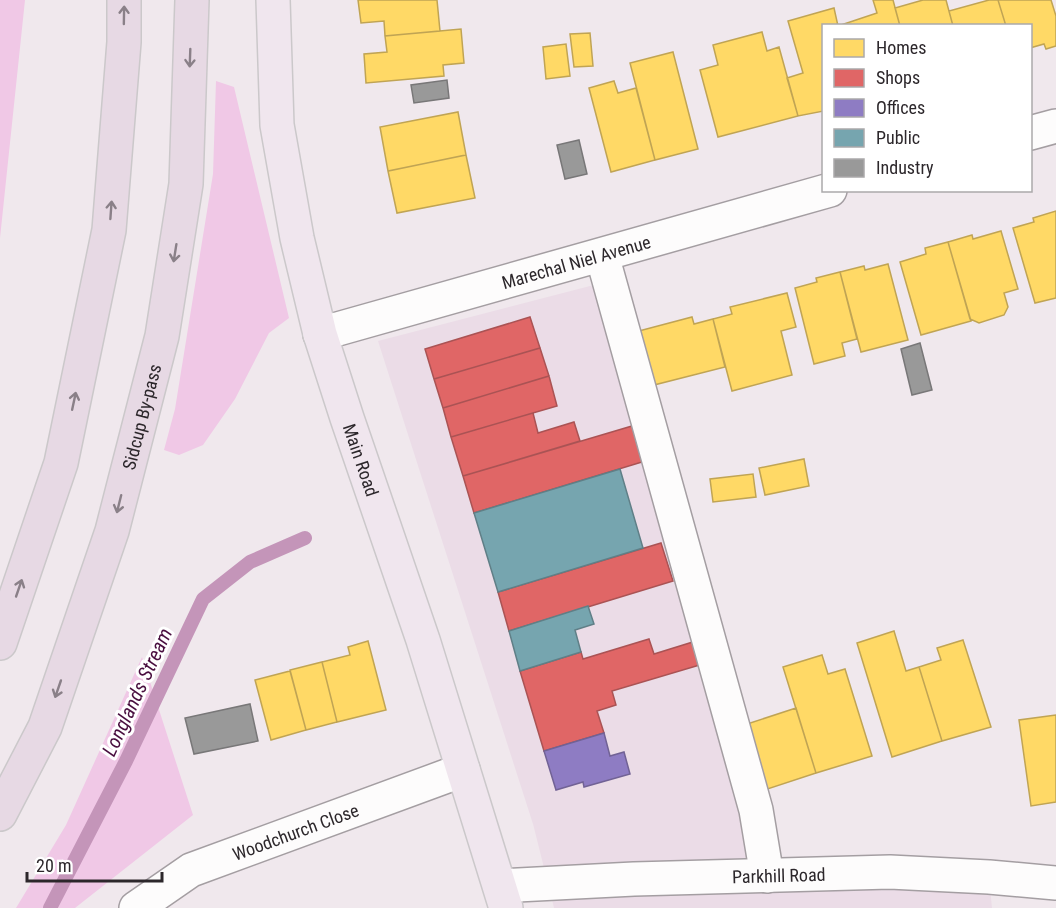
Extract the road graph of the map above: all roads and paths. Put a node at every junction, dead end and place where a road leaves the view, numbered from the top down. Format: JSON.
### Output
{"nodes":[{"id":1,"x":124,"y":0,"type":"edge"},
{"id":2,"x":192,"y":0,"type":"edge"},
{"id":3,"x":273,"y":0,"type":"edge"},
{"id":4,"x":1056,"y":126,"type":"edge"},
{"id":5,"x":1032,"y":132,"type":"edge"},
{"id":6,"x":823,"y":192,"type":"edge"},
{"id":7,"x":602,"y":255,"type":"junction"},
{"id":8,"x":320,"y":334,"type":"junction"},
{"id":9,"x":0,"y":643,"type":"edge"},
{"id":10,"x":463,"y":770,"type":"junction"},
{"id":11,"x":0,"y":814,"type":"edge"},
{"id":12,"x":767,"y":876,"type":"junction"},
{"id":13,"x":1056,"y":883,"type":"edge"},
{"id":14,"x":503,"y":897,"type":"edge"},
{"id":15,"x":136,"y":908,"type":"edge"}],
"edges":[{"from":9,"to":1,"type":"highway","one_way":true},
{"from":2,"to":11,"type":"highway","name":"Sidcup By-pass","one_way":true},
{"from":3,"to":8,"type":"main road","name":"Main Road"},
{"from":4,"to":5,"type":"street"},
{"from":6,"to":7,"type":"street","name":"Marechal Niel Avenue"},
{"from":7,"to":8,"type":"street","name":"Marechal Niel Avenue"},
{"from":7,"to":12,"type":"street"},
{"from":8,"to":10,"type":"main road","name":"Main Road"},
{"from":10,"to":14,"type":"main road","name":"Main Road"},
{"from":10,"to":15,"type":"street","name":"Woodchurch Close"},
{"from":12,"to":13,"type":"street","name":"Parkhill Road"},
{"from":12,"to":14,"type":"street","name":"Parkhill Road"}]}
